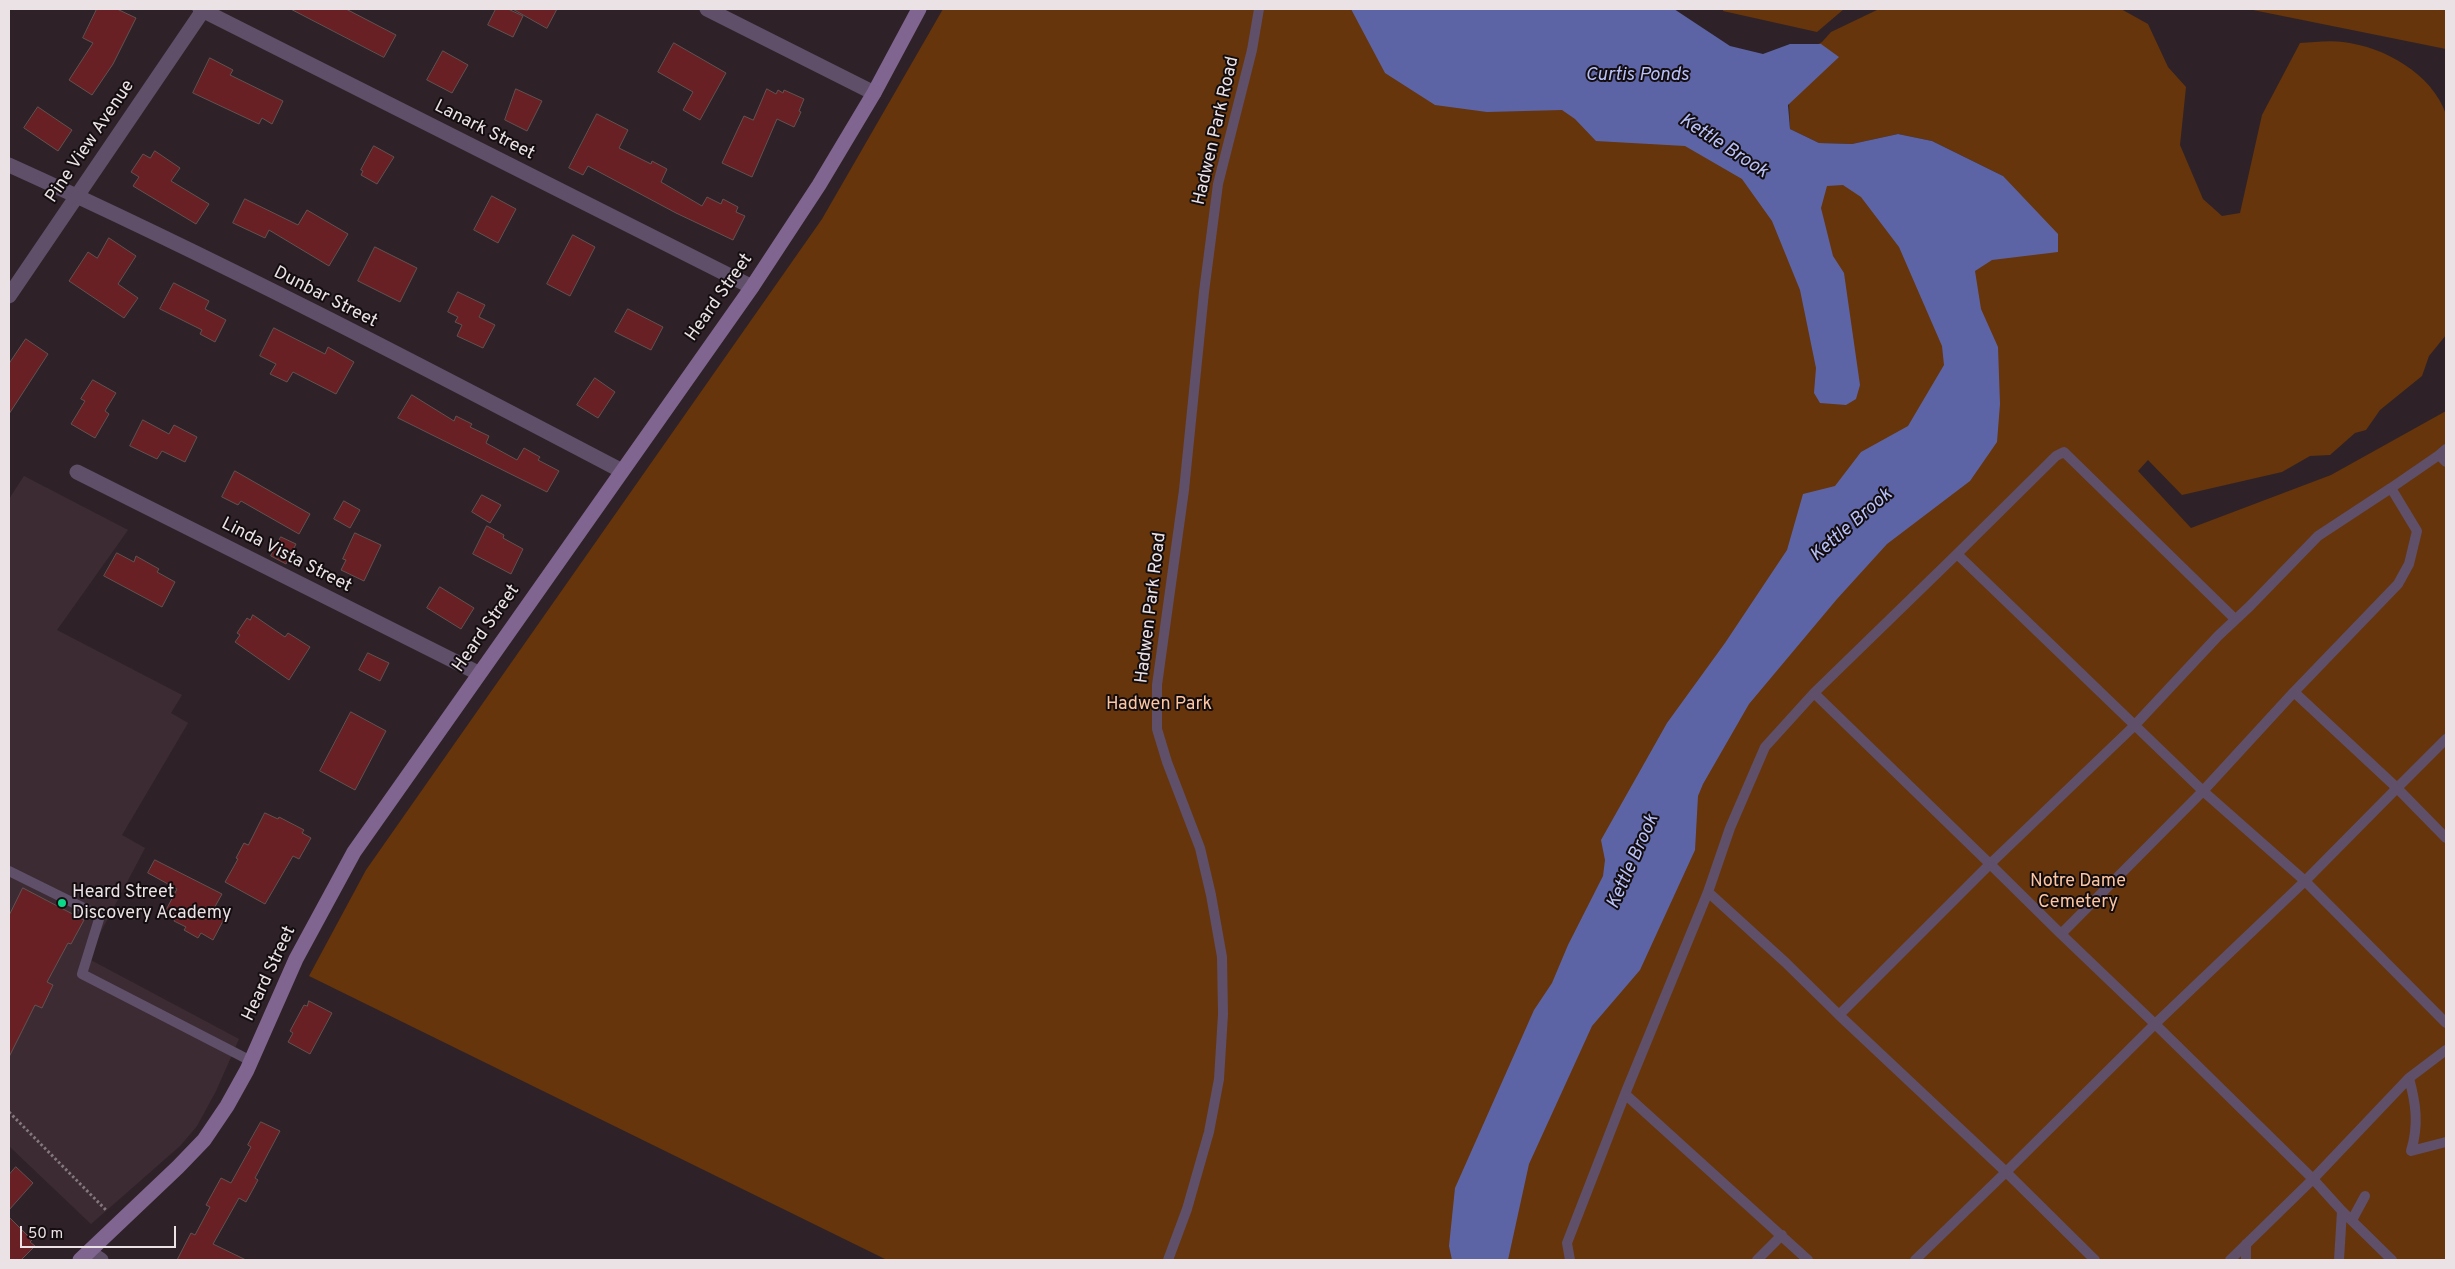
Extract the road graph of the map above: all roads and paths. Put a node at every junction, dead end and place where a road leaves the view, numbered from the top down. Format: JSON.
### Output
{"nodes":[{"id":1,"x":202,"y":9,"type":"edge"},
{"id":2,"x":707,"y":9,"type":"edge"},
{"id":3,"x":919,"y":9,"type":"edge"},
{"id":4,"x":1259,"y":9,"type":"edge"},
{"id":5,"x":874,"y":93,"type":"junction"},
{"id":6,"x":9,"y":165,"type":"edge"},
{"id":7,"x":77,"y":196,"type":"junction"},
{"id":8,"x":752,"y":287,"type":"junction"},
{"id":9,"x":9,"y":296,"type":"edge"},
{"id":10,"x":2444,"y":455,"type":"edge"},
{"id":11,"x":622,"y":471,"type":"junction"},
{"id":12,"x":77,"y":472,"type":"dead end"},
{"id":13,"x":2391,"y":488,"type":"junction"},
{"id":14,"x":1957,"y":554,"type":"junction"},
{"id":15,"x":2235,"y":619,"type":"junction"},
{"id":16,"x":478,"y":673,"type":"junction"},
{"id":17,"x":2294,"y":692,"type":"junction"},
{"id":18,"x":1814,"y":693,"type":"junction"},
{"id":19,"x":2134,"y":726,"type":"junction"},
{"id":20,"x":2446,"y":739,"type":"edge"},
{"id":21,"x":2397,"y":788,"type":"junction"},
{"id":22,"x":2203,"y":791,"type":"junction"},
{"id":23,"x":2446,"y":838,"type":"edge"},
{"id":24,"x":1990,"y":864,"type":"junction"},
{"id":25,"x":9,"y":871,"type":"edge"},
{"id":26,"x":2305,"y":881,"type":"junction"},
{"id":27,"x":1708,"y":892,"type":"junction"},
{"id":28,"x":2061,"y":934,"type":"junction"},
{"id":29,"x":1839,"y":1015,"type":"junction"},
{"id":30,"x":2446,"y":1023,"type":"edge"},
{"id":31,"x":2155,"y":1024,"type":"junction"},
{"id":32,"x":2446,"y":1050,"type":"edge"},
{"id":33,"x":251,"y":1061,"type":"junction"},
{"id":34,"x":2409,"y":1078,"type":"junction"},
{"id":35,"x":1625,"y":1094,"type":"junction"},
{"id":36,"x":9,"y":1112,"type":"edge"},
{"id":37,"x":2446,"y":1142,"type":"edge"},
{"id":38,"x":2006,"y":1172,"type":"junction"},
{"id":39,"x":2313,"y":1179,"type":"junction"},
{"id":40,"x":2365,"y":1196,"type":"dead end"},
{"id":41,"x":2342,"y":1211,"type":"junction"},
{"id":42,"x":2352,"y":1220,"type":"junction"},
{"id":43,"x":119,"y":1224,"type":"junction"},
{"id":44,"x":1782,"y":1235,"type":"junction"},
{"id":45,"x":2246,"y":1244,"type":"junction"},
{"id":46,"x":90,"y":1258,"type":"edge"},
{"id":47,"x":1168,"y":1260,"type":"edge"},
{"id":48,"x":1570,"y":1260,"type":"edge"},
{"id":49,"x":1757,"y":1260,"type":"edge"},
{"id":50,"x":1808,"y":1260,"type":"edge"},
{"id":51,"x":1915,"y":1260,"type":"edge"},
{"id":52,"x":2095,"y":1260,"type":"edge"},
{"id":53,"x":2230,"y":1260,"type":"edge"},
{"id":54,"x":2246,"y":1260,"type":"edge"},
{"id":55,"x":2339,"y":1260,"type":"edge"},
{"id":56,"x":2392,"y":1260,"type":"edge"}],
"edges":[{"from":1,"to":7,"type":"street","name":"Pine View Avenue"},
{"from":1,"to":8,"type":"street","name":"Lanark Street"},
{"from":2,"to":5,"type":"street"},
{"from":3,"to":5,"type":"street","name":"Heard Street"},
{"from":4,"to":47,"type":"lane","name":"Hadwen Park Road"},
{"from":5,"to":8,"type":"street","name":"Heard Street"},
{"from":6,"to":7,"type":"street","name":"Dunbar Street"},
{"from":7,"to":9,"type":"street","name":"Pine View Avenue"},
{"from":7,"to":11,"type":"street","name":"Dunbar Street"},
{"from":8,"to":11,"type":"street","name":"Heard Street"},
{"from":10,"to":13,"type":"lane"},
{"from":11,"to":16,"type":"street","name":"Heard Street"},
{"from":12,"to":16,"type":"street","name":"Linda Vista Street"},
{"from":13,"to":15,"type":"lane"},
{"from":13,"to":17,"type":"lane"},
{"from":14,"to":15,"type":"lane"},
{"from":14,"to":18,"type":"lane"},
{"from":14,"to":19,"type":"lane"},
{"from":15,"to":19,"type":"lane"},
{"from":16,"to":33,"type":"street","name":"Heard Street"},
{"from":17,"to":21,"type":"lane"},
{"from":17,"to":22,"type":"lane"},
{"from":18,"to":24,"type":"lane"},
{"from":18,"to":27,"type":"lane"},
{"from":19,"to":22,"type":"lane"},
{"from":19,"to":24,"type":"lane"},
{"from":20,"to":21,"type":"lane"},
{"from":21,"to":23,"type":"lane"},
{"from":21,"to":26,"type":"lane"},
{"from":22,"to":26,"type":"lane"},
{"from":22,"to":28,"type":"lane"},
{"from":24,"to":28,"type":"lane"},
{"from":24,"to":29,"type":"lane"},
{"from":25,"to":33,"type":"lane"},
{"from":26,"to":30,"type":"lane"},
{"from":26,"to":31,"type":"lane"},
{"from":27,"to":29,"type":"lane"},
{"from":27,"to":35,"type":"lane"},
{"from":28,"to":31,"type":"lane"},
{"from":29,"to":38,"type":"lane"},
{"from":31,"to":38,"type":"lane"},
{"from":31,"to":39,"type":"lane"},
{"from":32,"to":34,"type":"lane"},
{"from":33,"to":43,"type":"street","name":"Heard Street"},
{"from":34,"to":37,"type":"lane"},
{"from":34,"to":39,"type":"lane"},
{"from":35,"to":44,"type":"lane"},
{"from":35,"to":48,"type":"lane"},
{"from":36,"to":43,"type":"path"},
{"from":38,"to":51,"type":"lane"},
{"from":38,"to":52,"type":"lane"},
{"from":39,"to":41,"type":"lane"},
{"from":39,"to":45,"type":"lane"},
{"from":40,"to":42,"type":"lane"},
{"from":41,"to":42,"type":"lane"},
{"from":41,"to":55,"type":"lane"},
{"from":42,"to":56,"type":"lane"},
{"from":43,"to":46,"type":"street","name":"Heard Street"},
{"from":44,"to":49,"type":"lane"},
{"from":44,"to":50,"type":"lane"},
{"from":45,"to":53,"type":"lane"},
{"from":45,"to":54,"type":"lane"}]}
